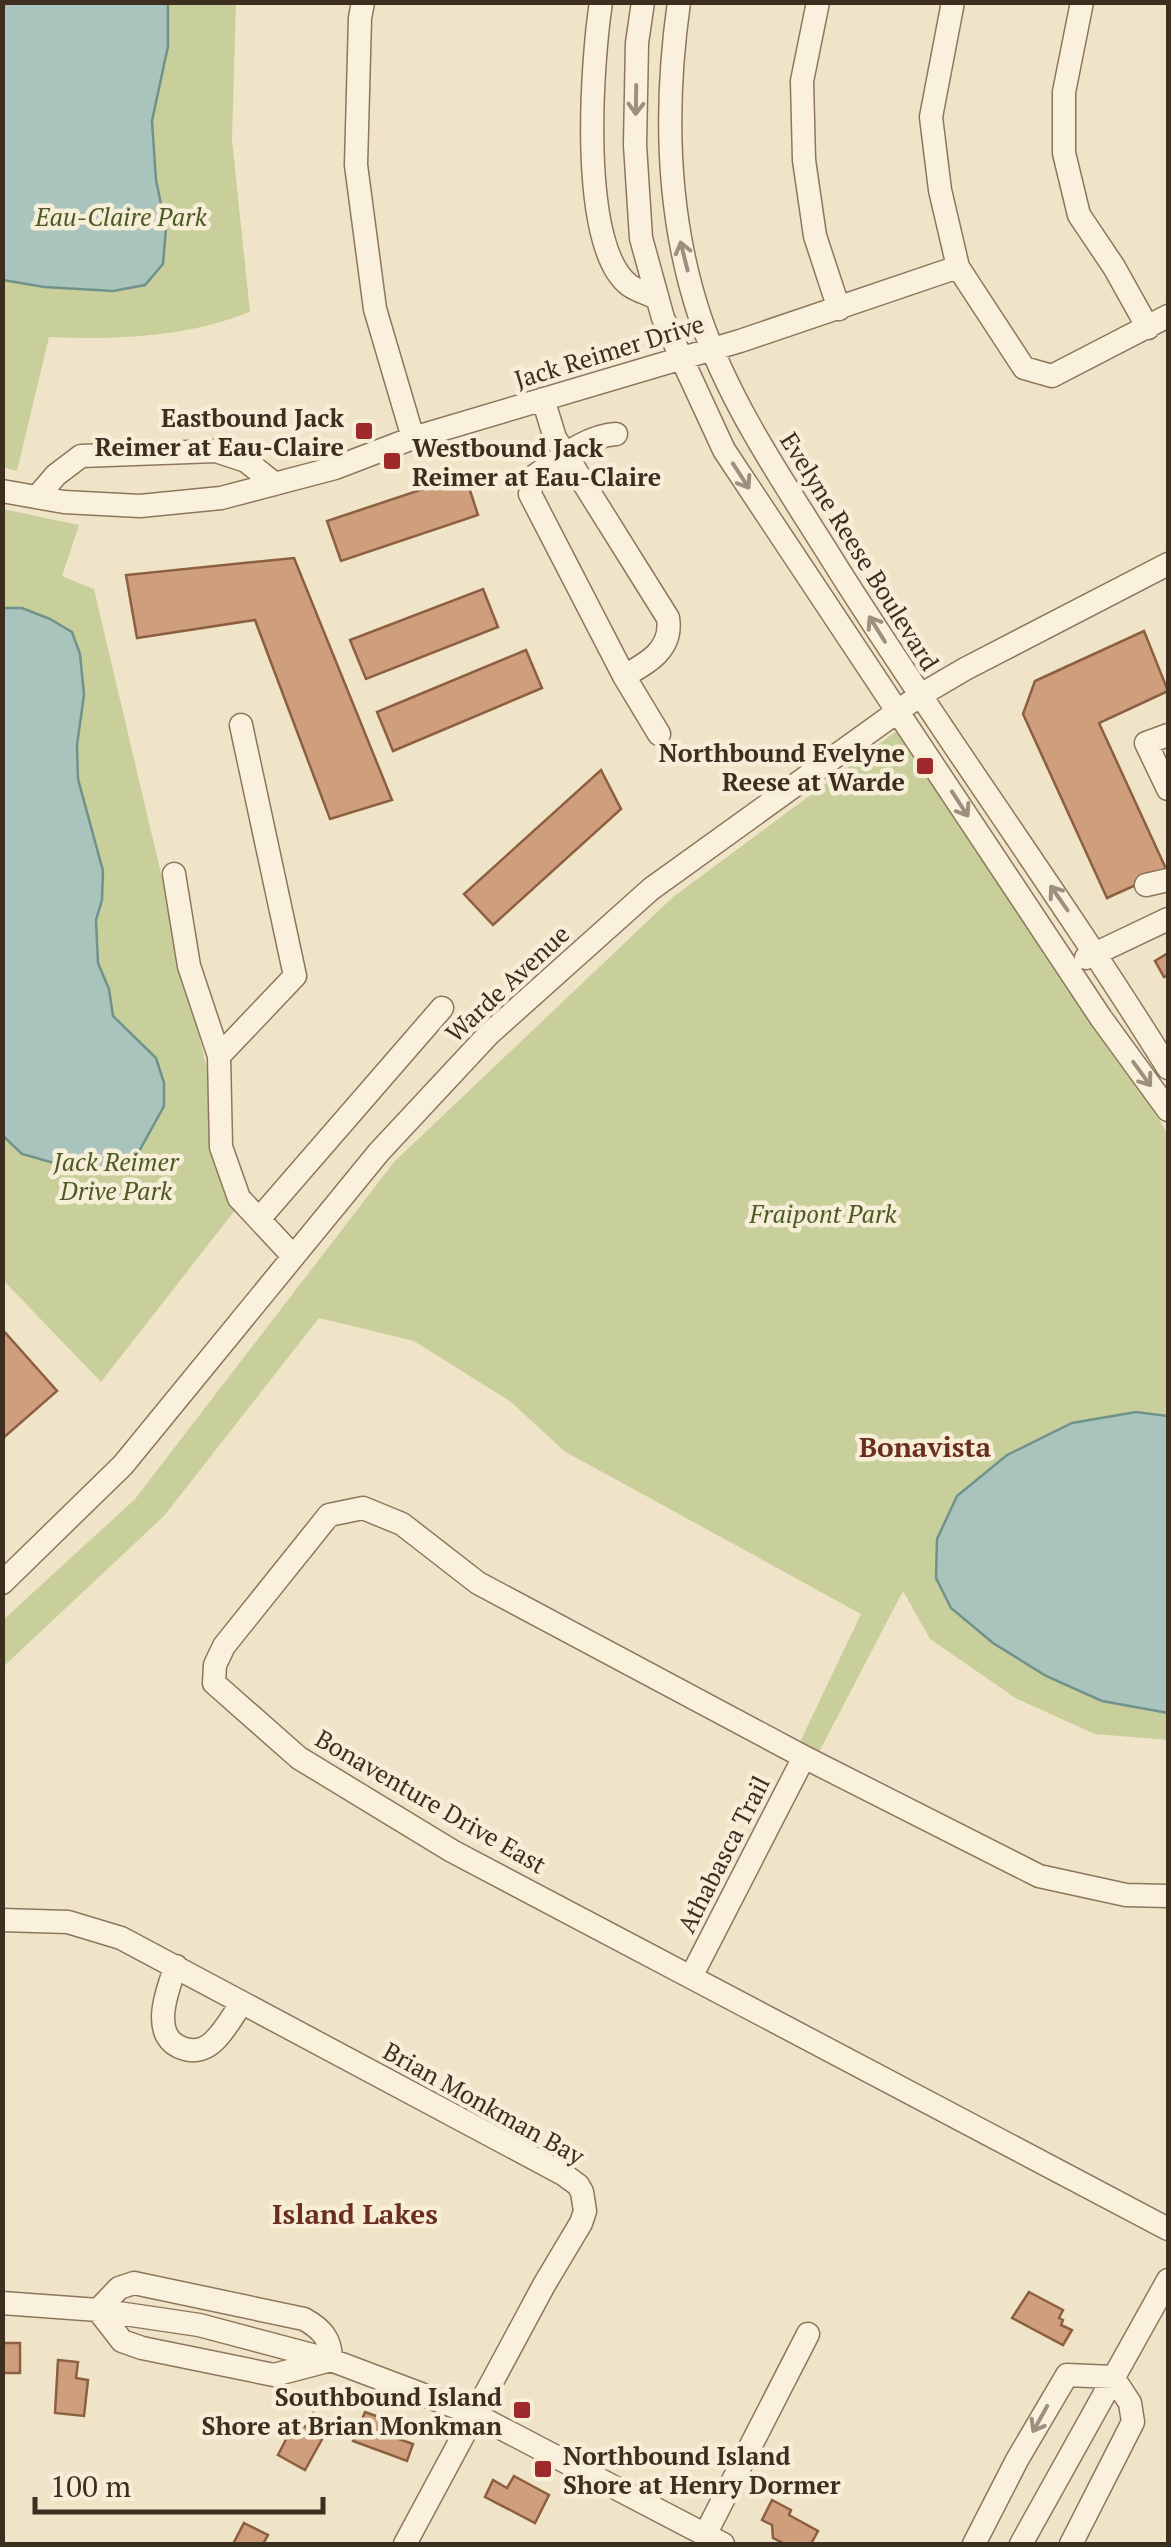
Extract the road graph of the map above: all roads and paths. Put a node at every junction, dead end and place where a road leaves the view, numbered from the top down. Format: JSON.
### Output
{"nodes":[{"id":1,"x":363,"y":2,"type":"edge"},
{"id":2,"x":600,"y":2,"type":"edge"},
{"id":3,"x":643,"y":2,"type":"edge"},
{"id":4,"x":679,"y":2,"type":"edge"},
{"id":5,"x":818,"y":2,"type":"edge"},
{"id":6,"x":953,"y":2,"type":"edge"},
{"id":7,"x":1082,"y":2,"type":"edge"},
{"id":8,"x":958,"y":268,"type":"junction"},
{"id":9,"x":658,"y":298,"type":"junction"},
{"id":10,"x":839,"y":309,"type":"junction"},
{"id":11,"x":1158,"y":322,"type":"edge"},
{"id":12,"x":713,"y":349,"type":"junction"},
{"id":13,"x":682,"y":358,"type":"junction"},
{"id":14,"x":543,"y":400,"type":"junction"},
{"id":15,"x":616,"y":434,"type":"dead end"},
{"id":16,"x":413,"y":438,"type":"junction"},
{"id":17,"x":566,"y":454,"type":"junction"},
{"id":18,"x":275,"y":484,"type":"junction"},
{"id":19,"x":2,"y":491,"type":"edge"},
{"id":20,"x":37,"y":498,"type":"junction"},
{"id":21,"x":1167,"y":570,"type":"edge"},
{"id":22,"x":624,"y":676,"type":"junction"},
{"id":23,"x":919,"y":696,"type":"junction"},
{"id":24,"x":898,"y":710,"type":"junction"},
{"id":25,"x":241,"y":725,"type":"dead end"},
{"id":26,"x":659,"y":734,"type":"dead end"},
{"id":27,"x":1168,"y":735,"type":"edge"},
{"id":28,"x":1168,"y":789,"type":"edge"},
{"id":29,"x":174,"y":874,"type":"dead end"},
{"id":30,"x":1168,"y":918,"type":"edge"},
{"id":31,"x":1096,"y":952,"type":"junction"},
{"id":32,"x":1068,"y":968,"type":"junction"},
{"id":33,"x":442,"y":1008,"type":"dead end"},
{"id":34,"x":220,"y":1056,"type":"junction"},
{"id":35,"x":1168,"y":1068,"type":"edge"},
{"id":36,"x":1168,"y":1110,"type":"edge"},
{"id":37,"x":258,"y":1219,"type":"junction"},
{"id":38,"x":293,"y":1256,"type":"junction"},
{"id":39,"x":2,"y":1583,"type":"edge"},
{"id":40,"x":804,"y":1757,"type":"junction"},
{"id":41,"x":1168,"y":1896,"type":"edge"},
{"id":42,"x":2,"y":1920,"type":"edge"},
{"id":43,"x":176,"y":1966,"type":"junction"},
{"id":44,"x":692,"y":1975,"type":"junction"},
{"id":45,"x":242,"y":2003,"type":"junction"},
{"id":46,"x":1168,"y":2229,"type":"edge"},
{"id":47,"x":1168,"y":2280,"type":"edge"},
{"id":48,"x":2,"y":2304,"type":"edge"},
{"id":49,"x":98,"y":2310,"type":"junction"},
{"id":50,"x":808,"y":2334,"type":"dead end"},
{"id":51,"x":331,"y":2360,"type":"junction"},
{"id":52,"x":1113,"y":2377,"type":"junction"},
{"id":53,"x":474,"y":2414,"type":"junction"},
{"id":54,"x":714,"y":2540,"type":"edge"},
{"id":55,"x":404,"y":2544,"type":"edge"},
{"id":56,"x":974,"y":2544,"type":"edge"},
{"id":57,"x":1020,"y":2544,"type":"edge"},
{"id":58,"x":1071,"y":2544,"type":"edge"}],
"edges":[{"from":1,"to":16,"type":"street"},
{"from":2,"to":9,"type":"street"},
{"from":3,"to":9,"type":"street","name":"Evelyne Reese Boulevard","one_way":true},
{"from":12,"to":4,"type":"street","name":"Evelyne Reese Boulevard","one_way":true},
{"from":5,"to":10,"type":"street"},
{"from":6,"to":8,"type":"street"},
{"from":7,"to":11,"type":"street"},
{"from":8,"to":10,"type":"street","name":"Jack Reimer Drive"},
{"from":8,"to":11,"type":"street"},
{"from":9,"to":13,"type":"street","name":"Evelyne Reese Boulevard"},
{"from":10,"to":12,"type":"street","name":"Jack Reimer Drive"},
{"from":12,"to":13,"type":"street","name":"Jack Reimer Drive"},
{"from":23,"to":12,"type":"street","name":"Evelyne Reese Boulevard","one_way":true},
{"from":13,"to":14,"type":"street","name":"Jack Reimer Drive"},
{"from":13,"to":24,"type":"street","name":"Evelyne Reese Boulevard","one_way":true},
{"from":14,"to":16,"type":"street","name":"Jack Reimer Drive"},
{"from":14,"to":17,"type":"street"},
{"from":15,"to":17,"type":"street"},
{"from":16,"to":18,"type":"street","name":"Jack Reimer Drive"},
{"from":17,"to":22,"type":"street"},
{"from":17,"to":22,"type":"street"},
{"from":18,"to":20,"type":"street","name":"Jack Reimer Drive"},
{"from":18,"to":20,"type":"street"},
{"from":19,"to":20,"type":"street","name":"Jack Reimer Drive"},
{"from":21,"to":23,"type":"street","name":"Warde Avenue"},
{"from":22,"to":26,"type":"street"},
{"from":23,"to":24,"type":"street","name":"Warde Avenue"},
{"from":31,"to":23,"type":"street","name":"Evelyne Reese Boulevard","one_way":true},
{"from":24,"to":32,"type":"street","name":"Evelyne Reese Boulevard","one_way":true},
{"from":24,"to":38,"type":"street","name":"Warde Avenue"},
{"from":25,"to":34,"type":"street"},
{"from":27,"to":28,"type":"street"},
{"from":29,"to":34,"type":"street"},
{"from":30,"to":31,"type":"street"},
{"from":31,"to":32,"type":"street"},
{"from":31,"to":35,"type":"street","name":"Evelyne Reese Boulevard"},
{"from":32,"to":36,"type":"street","name":"Evelyne Reese Boulevard","one_way":true},
{"from":33,"to":37,"type":"street"},
{"from":34,"to":37,"type":"street"},
{"from":37,"to":38,"type":"street"},
{"from":38,"to":39,"type":"street","name":"Warde Avenue"},
{"from":40,"to":41,"type":"street","name":"Bonaventure Drive East"},
{"from":40,"to":44,"type":"street","name":"Athabasca Trail"},
{"from":40,"to":44,"type":"street","name":"Bonaventure Drive East"},
{"from":42,"to":43,"type":"street","name":"Brian Monkman Bay"},
{"from":43,"to":45,"type":"street","name":"Brian Monkman Bay"},
{"from":43,"to":45,"type":"street"},
{"from":44,"to":46,"type":"street","name":"Bonaventure Drive East"},
{"from":45,"to":53,"type":"street","name":"Brian Monkman Bay"},
{"from":47,"to":52,"type":"street"},
{"from":48,"to":49,"type":"street"},
{"from":49,"to":51,"type":"street"},
{"from":49,"to":51,"type":"street"},
{"from":49,"to":51,"type":"street"},
{"from":50,"to":54,"type":"street"},
{"from":51,"to":53,"type":"street"},
{"from":52,"to":56,"type":"street","one_way":true},
{"from":52,"to":57,"type":"street"},
{"from":52,"to":58,"type":"street"},
{"from":53,"to":54,"type":"street"},
{"from":53,"to":55,"type":"street"}]}
